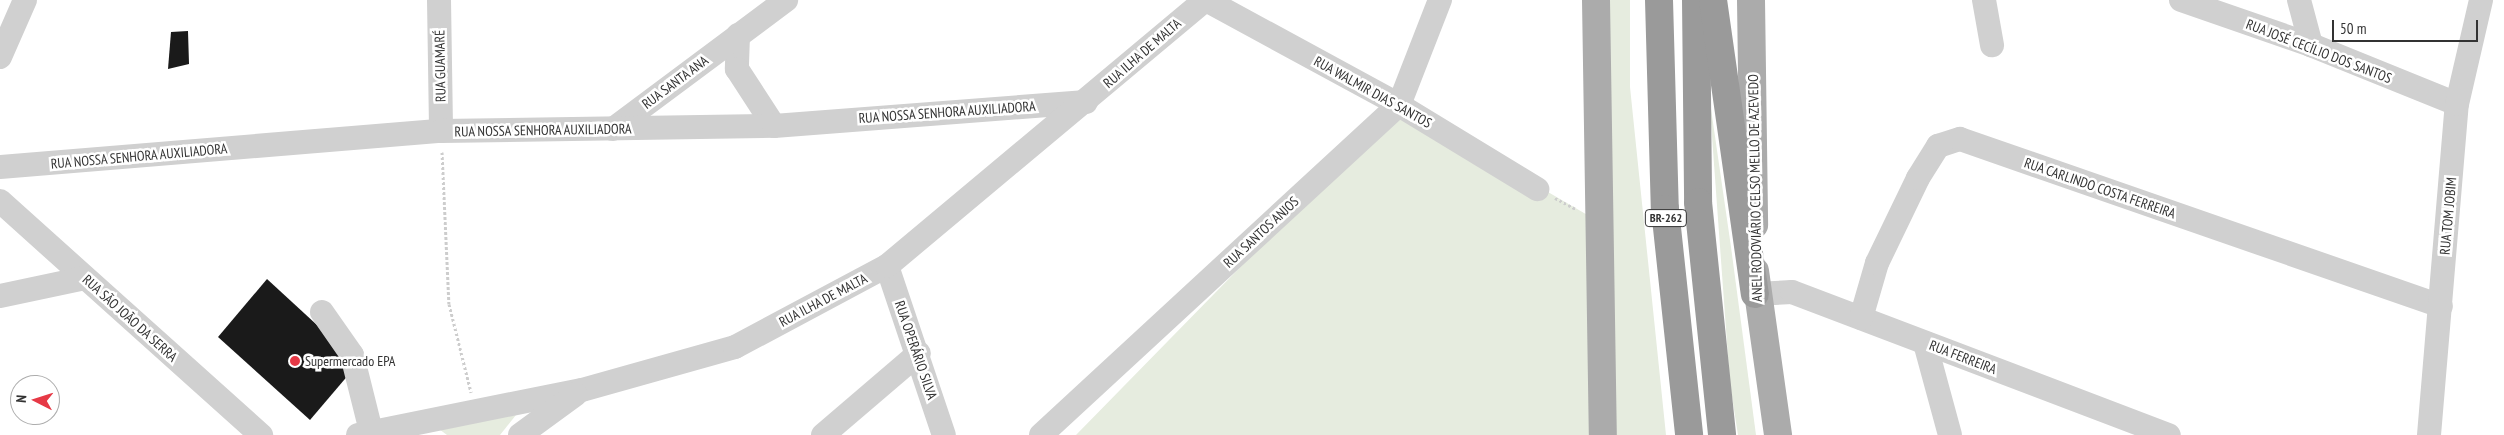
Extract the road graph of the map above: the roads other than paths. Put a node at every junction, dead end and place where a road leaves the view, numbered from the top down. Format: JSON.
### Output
{"nodes":[{"id":1,"x":25,"y":0,"type":"edge"},
{"id":2,"x":439,"y":0,"type":"edge"},
{"id":3,"x":786,"y":0,"type":"edge"},
{"id":4,"x":1205,"y":0,"type":"edge"},
{"id":5,"x":1440,"y":0,"type":"edge"},
{"id":6,"x":1596,"y":0,"type":"edge"},
{"id":7,"x":1659,"y":0,"type":"edge"},
{"id":8,"x":1696,"y":0,"type":"edge"},
{"id":9,"x":1713,"y":0,"type":"edge"},
{"id":10,"x":1751,"y":0,"type":"edge"},
{"id":11,"x":1984,"y":0,"type":"edge"},
{"id":12,"x":2181,"y":0,"type":"edge"},
{"id":13,"x":2299,"y":0,"type":"edge"},
{"id":14,"x":2481,"y":0,"type":"edge"},
{"id":15,"x":738,"y":35,"type":"junction"},
{"id":16,"x":1992,"y":45,"type":"dead end"},
{"id":17,"x":2311,"y":46,"type":"junction"},
{"id":18,"x":0,"y":57,"type":"edge"},
{"id":19,"x":1086,"y":102,"type":"junction"},
{"id":20,"x":2457,"y":104,"type":"junction"},
{"id":21,"x":1399,"y":105,"type":"junction"},
{"id":22,"x":774,"y":126,"type":"junction"},
{"id":23,"x":613,"y":130,"type":"junction"},
{"id":24,"x":441,"y":131,"type":"junction"},
{"id":25,"x":0,"y":167,"type":"edge"},
{"id":26,"x":1537,"y":189,"type":"road end"},
{"id":27,"x":0,"y":201,"type":"edge"},
{"id":28,"x":887,"y":266,"type":"junction"},
{"id":29,"x":84,"y":278,"type":"junction"},
{"id":30,"x":1755,"y":294,"type":"junction"},
{"id":31,"x":0,"y":296,"type":"edge"},
{"id":32,"x":2441,"y":306,"type":"junction"},
{"id":33,"x":322,"y":312,"type":"dead end"},
{"id":34,"x":1860,"y":318,"type":"junction"},
{"id":35,"x":1925,"y":343,"type":"junction"},
{"id":36,"x":919,"y":353,"type":"junction"},
{"id":37,"x":582,"y":390,"type":"junction"},
{"id":38,"x":428,"y":428,"type":"edge"},
{"id":39,"x":366,"y":434,"type":"edge"},
{"id":40,"x":261,"y":435,"type":"edge"},
{"id":41,"x":520,"y":435,"type":"edge"},
{"id":42,"x":823,"y":435,"type":"edge"},
{"id":43,"x":944,"y":435,"type":"edge"},
{"id":44,"x":1041,"y":435,"type":"edge"},
{"id":45,"x":1603,"y":435,"type":"edge"},
{"id":46,"x":1689,"y":435,"type":"edge"},
{"id":47,"x":1722,"y":435,"type":"edge"},
{"id":48,"x":1778,"y":435,"type":"edge"},
{"id":49,"x":1950,"y":435,"type":"edge"},
{"id":50,"x":2168,"y":435,"type":"edge"},
{"id":51,"x":2430,"y":435,"type":"edge"}],
"edges":[{"from":1,"to":18,"type":"street"},
{"from":2,"to":24,"type":"street","name":"RUA GUAMARÉ"},
{"from":3,"to":15,"type":"street","name":"RUA SANTA ANA"},
{"from":4,"to":19,"type":"street","name":"RUA ILHA DE MALTA"},
{"from":4,"to":21,"type":"street","name":"RUA WALMIR DIAS SANTOS"},
{"from":5,"to":21,"type":"street","name":"RUA SANTOS ANJOS"},
{"from":6,"to":45,"type":"main road"},
{"from":7,"to":46,"type":"highway","number":"BR-262"},
{"from":8,"to":47,"type":"highway","number":"BR-262"},
{"from":9,"to":30,"type":"highway"},
{"from":10,"to":30,"type":"main road","name":"ANEL RODOVIÁRIO CELSO MELLO DE AZEVEDO"},
{"from":11,"to":16,"type":"street"},
{"from":12,"to":17,"type":"street","name":"RUA JOSÉ CECÍLIO DOS SANTOS"},
{"from":13,"to":17,"type":"street"},
{"from":14,"to":20,"type":"street","name":"RUA TOM JOBIM"},
{"from":15,"to":22,"type":"street"},
{"from":15,"to":23,"type":"street","name":"RUA SANTA ANA"},
{"from":17,"to":20,"type":"street","name":"RUA JOSÉ CECÍLIO DOS SANTOS"},
{"from":19,"to":22,"type":"street","name":"RUA NOSSA SENHORA AUXILIADORA"},
{"from":19,"to":28,"type":"street","name":"RUA ILHA DE MALTA"},
{"from":20,"to":32,"type":"street","name":"RUA TOM JOBIM"},
{"from":21,"to":26,"type":"street","name":"RUA WALMIR DIAS SANTOS"},
{"from":21,"to":44,"type":"street","name":"RUA SANTOS ANJOS"},
{"from":22,"to":23,"type":"street","name":"RUA NOSSA SENHORA AUXILIADORA"},
{"from":23,"to":24,"type":"street","name":"RUA NOSSA SENHORA AUXILIADORA"},
{"from":24,"to":25,"type":"street","name":"RUA NOSSA SENHORA AUXILIADORA"},
{"from":27,"to":29,"type":"street","name":"RUA SÃO JOÃO DA SERRA"},
{"from":28,"to":36,"type":"street","name":"RUA OPERÁRIO SILVA"},
{"from":28,"to":37,"type":"street","name":"RUA ILHA DE MALTA"},
{"from":29,"to":31,"type":"street"},
{"from":29,"to":40,"type":"street","name":"RUA SÃO JOÃO DA SERRA"},
{"from":30,"to":34,"type":"street","name":"RUA FERREIRA"},
{"from":30,"to":48,"type":"main road","name":"ANEL RODOVIÁRIO CELSO MELLO DE AZEVEDO"},
{"from":32,"to":34,"type":"street","name":"RUA CARLINDO COSTA FERREIRA"},
{"from":32,"to":51,"type":"street","name":"RUA TOM JOBIM"},
{"from":33,"to":39,"type":"street"},
{"from":34,"to":35,"type":"street","name":"RUA FERREIRA"},
{"from":35,"to":49,"type":"street"},
{"from":35,"to":50,"type":"street","name":"RUA FERREIRA"},
{"from":36,"to":42,"type":"street"},
{"from":36,"to":43,"type":"street","name":"RUA OPERÁRIO SILVA"},
{"from":37,"to":38,"type":"street","name":"RUA ILHA DE MALTA"},
{"from":37,"to":41,"type":"street"},
{"from":38,"to":39,"type":"street","name":"RUA ILHA DE MALTA"}]}
